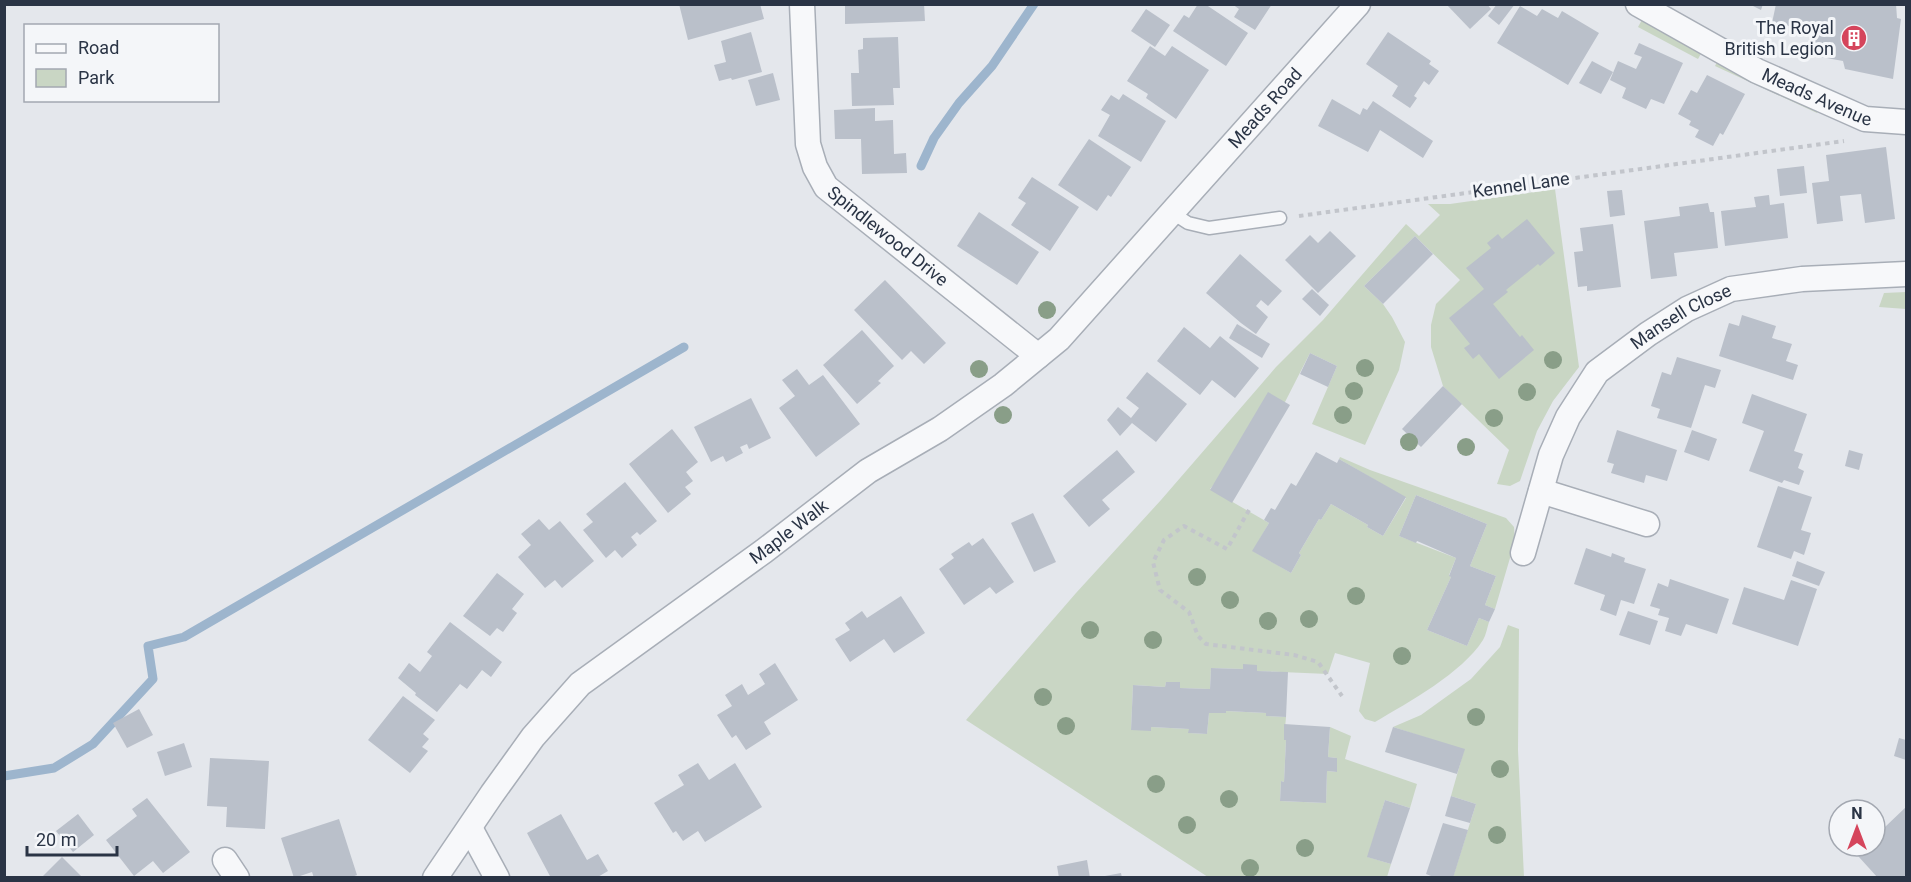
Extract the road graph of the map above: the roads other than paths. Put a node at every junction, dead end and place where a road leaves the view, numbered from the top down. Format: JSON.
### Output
{"nodes":[{"id":1,"x":802,"y":4,"type":"edge"},
{"id":2,"x":1358,"y":4,"type":"edge"},
{"id":3,"x":1638,"y":4,"type":"edge"},
{"id":4,"x":1906,"y":122,"type":"edge"},
{"id":5,"x":1171,"y":212,"type":"junction"},
{"id":6,"x":1280,"y":219,"type":"road end"},
{"id":7,"x":1906,"y":274,"type":"edge"},
{"id":8,"x":1038,"y":356,"type":"junction"},
{"id":9,"x":1541,"y":491,"type":"junction"},
{"id":10,"x":1647,"y":524,"type":"dead end"},
{"id":11,"x":1523,"y":553,"type":"dead end"},
{"id":12,"x":470,"y":828,"type":"junction"},
{"id":13,"x":435,"y":878,"type":"edge"},
{"id":14,"x":498,"y":878,"type":"edge"}],
"edges":[{"from":1,"to":8,"type":"street","name":"Spindlewood Drive"},
{"from":2,"to":5,"type":"street","name":"Meads Road"},
{"from":3,"to":4,"type":"street","name":"Meads Avenue"},
{"from":5,"to":6,"type":"lane"},
{"from":5,"to":8,"type":"street","name":"Maple Walk"},
{"from":7,"to":9,"type":"street","name":"Mansell Close"},
{"from":8,"to":12,"type":"street","name":"Maple Walk"},
{"from":9,"to":10,"type":"street"},
{"from":9,"to":11,"type":"street","name":"Mansell Close"},
{"from":12,"to":13,"type":"street","name":"Maple Walk"},
{"from":12,"to":14,"type":"street"}]}
